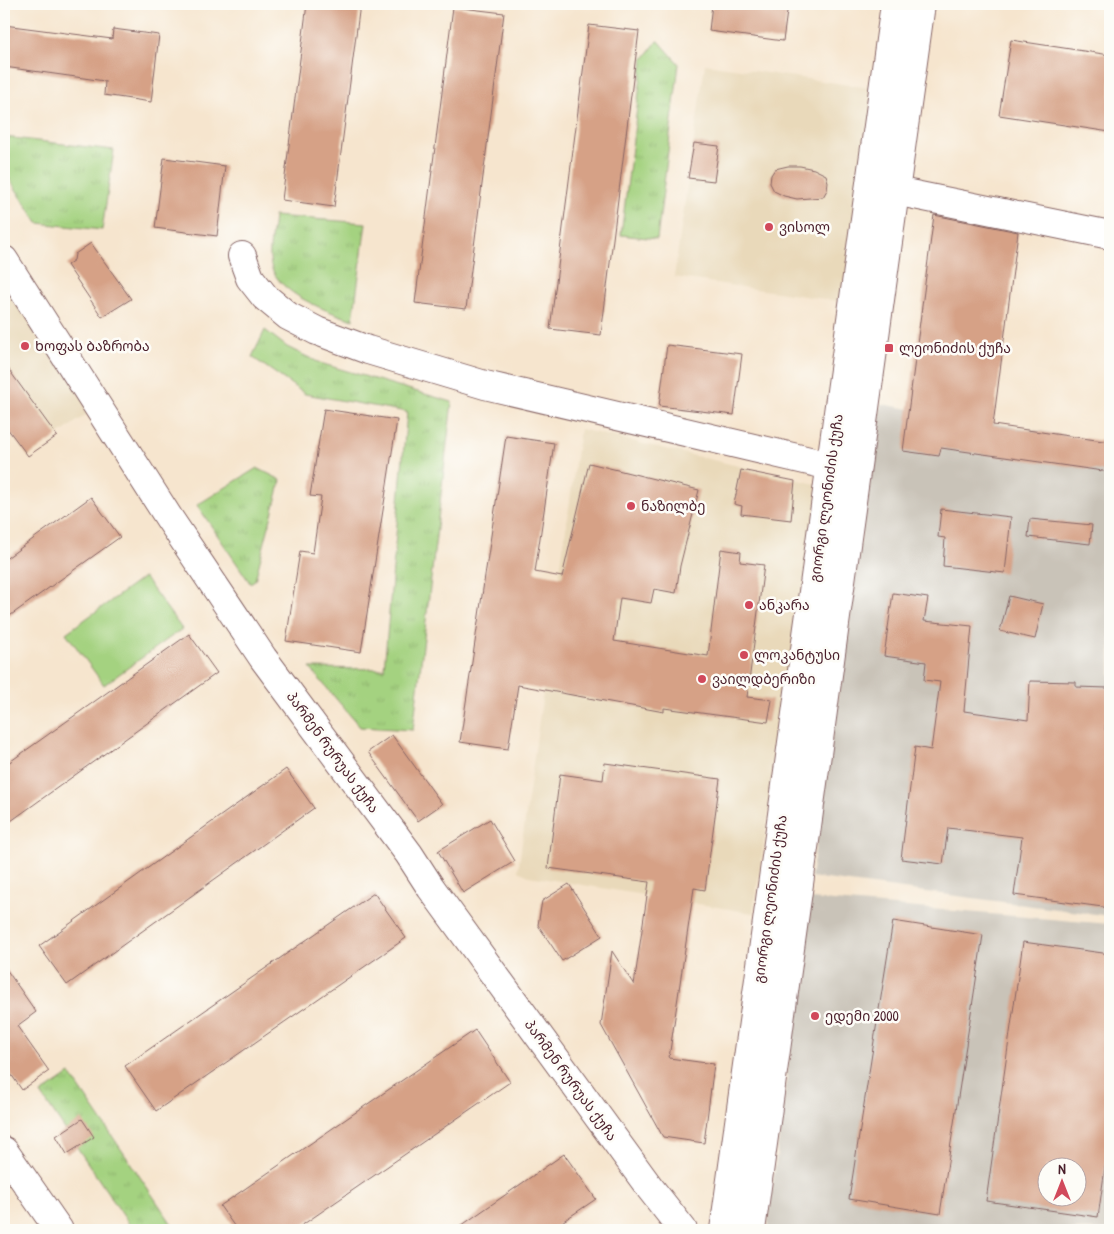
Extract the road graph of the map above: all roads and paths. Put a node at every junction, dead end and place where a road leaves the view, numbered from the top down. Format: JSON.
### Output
{"nodes":[{"id":1,"x":895,"y":4,"type":"edge"},
{"id":2,"x":921,"y":4,"type":"edge"},
{"id":3,"x":895,"y":191,"type":"junction"},
{"id":4,"x":1110,"y":235,"type":"edge"},
{"id":5,"x":242,"y":256,"type":"dead end"},
{"id":6,"x":4,"y":260,"type":"edge"},
{"id":7,"x":843,"y":469,"type":"junction"},
{"id":8,"x":4,"y":1151,"type":"edge"},
{"id":9,"x":59,"y":1230,"type":"edge"},
{"id":10,"x":683,"y":1230,"type":"edge"},
{"id":11,"x":724,"y":1230,"type":"edge"},
{"id":12,"x":751,"y":1230,"type":"edge"}],
"edges":[{"from":1,"to":7,"type":"main road","name":"გიორგი ლეონიძის ქუჩა"},
{"from":2,"to":3,"type":"main road","name":"გიორგი ლეონიძის ქუჩა"},
{"from":3,"to":4,"type":"main road"},
{"from":3,"to":7,"type":"main road","name":"გიორგი ლეონიძის ქუჩა"},
{"from":5,"to":7,"type":"main road"},
{"from":6,"to":10,"type":"main road","name":"პარმენ რურუას ქუჩა"},
{"from":7,"to":11,"type":"main road","name":"გიორგი ლეონიძის ქუჩა"},
{"from":7,"to":12,"type":"main road","name":"გიორგი ლეონიძის ქუჩა"},
{"from":8,"to":9,"type":"main road"}]}
